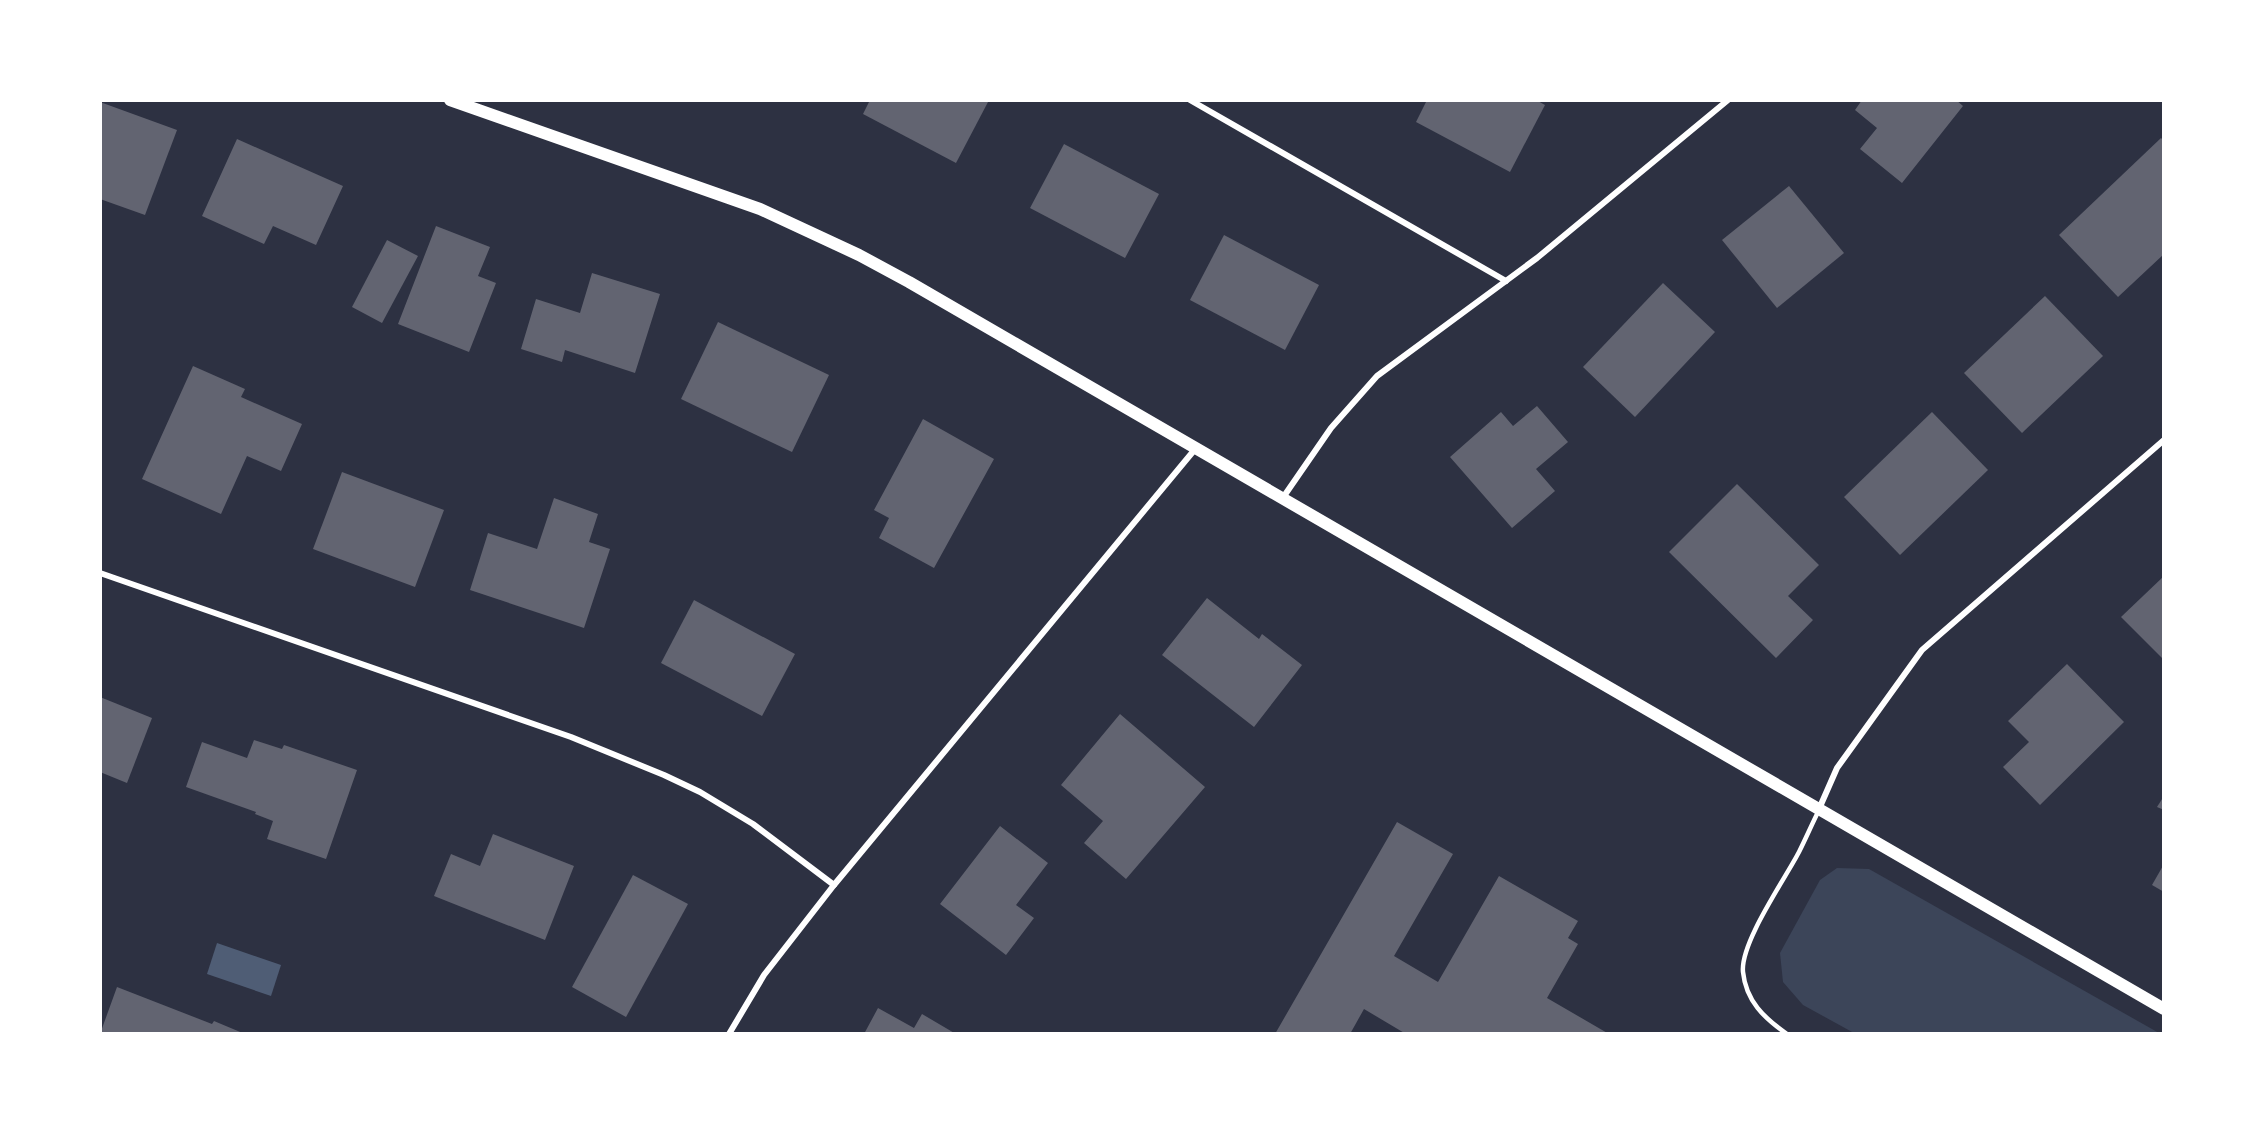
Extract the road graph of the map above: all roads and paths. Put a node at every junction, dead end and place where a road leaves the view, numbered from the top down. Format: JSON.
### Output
{"nodes":[{"id":1,"x":450,"y":100,"type":"edge"},
{"id":2,"x":1190,"y":100,"type":"edge"},
{"id":3,"x":1728,"y":100,"type":"edge"},
{"id":4,"x":1506,"y":281,"type":"junction"},
{"id":5,"x":2163,"y":440,"type":"edge"},
{"id":6,"x":1196,"y":448,"type":"junction"},
{"id":7,"x":1282,"y":499,"type":"junction"},
{"id":8,"x":100,"y":573,"type":"edge"},
{"id":9,"x":1819,"y":810,"type":"junction"},
{"id":10,"x":834,"y":885,"type":"junction"},
{"id":11,"x":2163,"y":1008,"type":"edge"},
{"id":12,"x":729,"y":1034,"type":"edge"},
{"id":13,"x":1787,"y":1034,"type":"edge"}],
"edges":[{"from":1,"to":6,"type":"main road"},
{"from":2,"to":4,"type":"street"},
{"from":3,"to":4,"type":"street"},
{"from":4,"to":7,"type":"street"},
{"from":5,"to":9,"type":"street"},
{"from":6,"to":7,"type":"main road"},
{"from":6,"to":10,"type":"street"},
{"from":7,"to":9,"type":"main road"},
{"from":8,"to":10,"type":"street"},
{"from":9,"to":11,"type":"main road"},
{"from":9,"to":13,"type":"lane"},
{"from":10,"to":12,"type":"street"}]}
